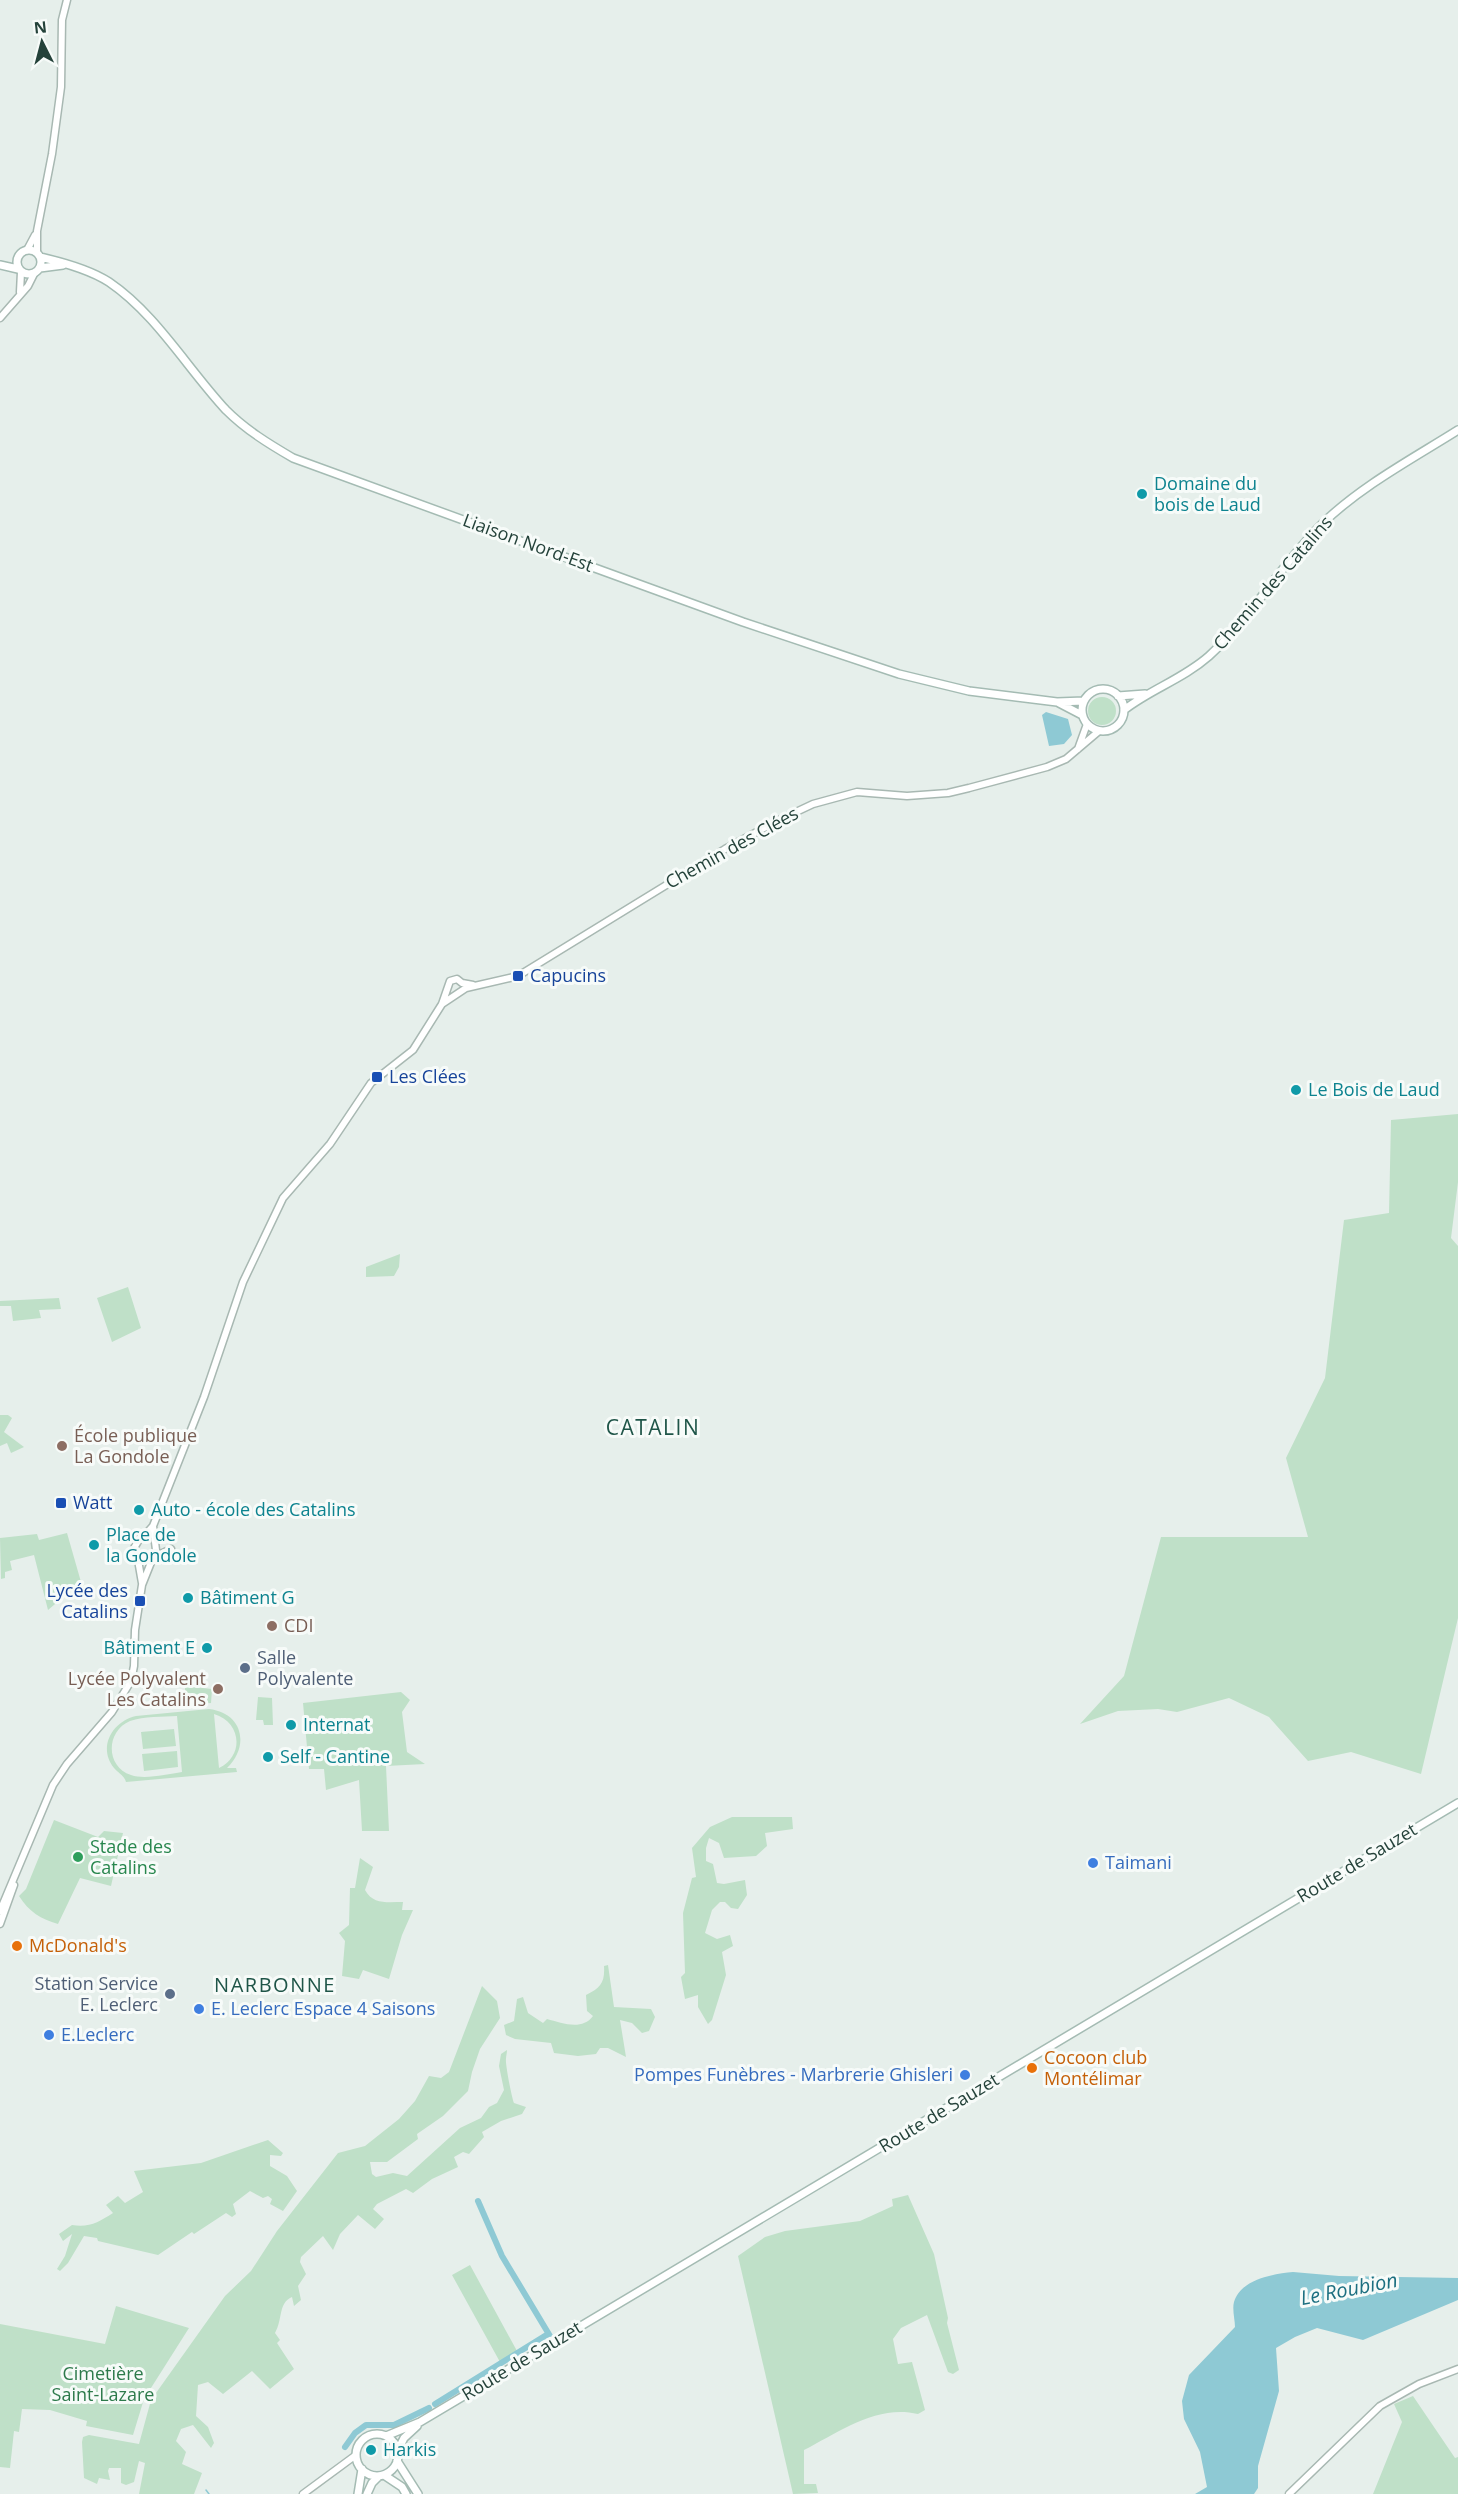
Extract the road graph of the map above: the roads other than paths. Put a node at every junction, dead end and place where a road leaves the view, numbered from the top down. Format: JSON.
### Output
{"nodes":[{"id":1,"x":67,"y":0,"type":"edge"},
{"id":2,"x":37,"y":231,"type":"junction"},
{"id":3,"x":27,"y":250,"type":"junction"},
{"id":4,"x":39,"y":255,"type":"junction"},
{"id":5,"x":18,"y":257,"type":"junction"},
{"id":6,"x":0,"y":264,"type":"edge"},
{"id":7,"x":65,"y":265,"type":"junction"},
{"id":8,"x":20,"y":270,"type":"junction"},
{"id":9,"x":37,"y":271,"type":"junction"},
{"id":10,"x":19,"y":296,"type":"junction"},
{"id":11,"x":0,"y":318,"type":"edge"},
{"id":12,"x":1458,"y":430,"type":"edge"},
{"id":13,"x":1147,"y":694,"type":"junction"},
{"id":14,"x":1118,"y":696,"type":"junction"},
{"id":15,"x":1084,"y":701,"type":"junction"},
{"id":16,"x":1057,"y":702,"type":"junction"},
{"id":17,"x":1124,"y":710,"type":"junction"},
{"id":18,"x":1082,"y":715,"type":"junction"},
{"id":19,"x":1087,"y":724,"type":"junction"},
{"id":20,"x":1099,"y":731,"type":"junction"},
{"id":21,"x":1077,"y":751,"type":"junction"},
{"id":22,"x":462,"y":983,"type":"junction"},
{"id":23,"x":474,"y":985,"type":"junction"},
{"id":24,"x":448,"y":987,"type":"junction"},
{"id":25,"x":458,"y":992,"type":"junction"},
{"id":26,"x":442,"y":1004,"type":"junction"},
{"id":27,"x":153,"y":1526,"type":"junction"},
{"id":28,"x":145,"y":1535,"type":"junction"},
{"id":29,"x":155,"y":1541,"type":"junction"},
{"id":30,"x":152,"y":1559,"type":"junction"},
{"id":31,"x":138,"y":1560,"type":"junction"},
{"id":32,"x":142,"y":1585,"type":"junction"},
{"id":33,"x":1458,"y":1803,"type":"edge"},
{"id":34,"x":20,"y":1862,"type":"junction"},
{"id":35,"x":0,"y":1911,"type":"edge"},
{"id":36,"x":0,"y":1924,"type":"edge"},
{"id":37,"x":1458,"y":2369,"type":"edge"},
{"id":38,"x":420,"y":2422,"type":"junction"},
{"id":39,"x":386,"y":2436,"type":"junction"},
{"id":40,"x":398,"y":2450,"type":"junction"},
{"id":41,"x":357,"y":2455,"type":"junction"},
{"id":42,"x":397,"y":2461,"type":"junction"},
{"id":43,"x":362,"y":2469,"type":"junction"},
{"id":44,"x":381,"y":2475,"type":"junction"},
{"id":45,"x":303,"y":2494,"type":"edge"},
{"id":46,"x":358,"y":2494,"type":"edge"},
{"id":47,"x":367,"y":2494,"type":"edge"},
{"id":48,"x":406,"y":2494,"type":"edge"},
{"id":49,"x":418,"y":2494,"type":"edge"},
{"id":50,"x":1289,"y":2494,"type":"edge"}],
"edges":[{"from":1,"to":2,"type":"street"},
{"from":2,"to":3,"type":"street"},
{"from":2,"to":4,"type":"street"},
{"from":3,"to":4,"type":"main road","name":"Liaison Nord-Est"},
{"from":3,"to":5,"type":"main road"},
{"from":4,"to":7,"type":"main road","name":"Liaison Nord-Est"},
{"from":4,"to":9,"type":"main road"},
{"from":5,"to":6,"type":"main road"},
{"from":5,"to":8,"type":"main road"},
{"from":6,"to":8,"type":"main road"},
{"from":7,"to":9,"type":"main road","name":"Liaison Nord-Est"},
{"from":7,"to":16,"type":"main road","name":"Liaison Nord-Est"},
{"from":8,"to":9,"type":"main road","name":"Liaison Nord-Est"},
{"from":8,"to":10,"type":"street"},
{"from":9,"to":10,"type":"street"},
{"from":10,"to":11,"type":"street"},
{"from":12,"to":13,"type":"main road","name":"Chemin des Catalins"},
{"from":13,"to":14,"type":"main road","name":"Chemin des Catalins"},
{"from":13,"to":17,"type":"main road","name":"Chemin des Catalins"},
{"from":14,"to":15,"type":"main road"},
{"from":14,"to":17,"type":"main road"},
{"from":15,"to":16,"type":"main road","name":"Liaison Nord-Est"},
{"from":15,"to":18,"type":"main road"},
{"from":16,"to":18,"type":"main road","name":"Liaison Nord-Est"},
{"from":17,"to":20,"type":"main road"},
{"from":18,"to":19,"type":"main road"},
{"from":19,"to":20,"type":"main road"},
{"from":19,"to":21,"type":"street"},
{"from":20,"to":21,"type":"street","name":"Chemin des Clées"},
{"from":21,"to":23,"type":"street","name":"Chemin des Clées"},
{"from":22,"to":23,"type":"street","name":"Chemin des Clées"},
{"from":22,"to":24,"type":"street"},
{"from":22,"to":25,"type":"street"},
{"from":23,"to":25,"type":"street","name":"Chemin des Clées"},
{"from":24,"to":25,"type":"street"},
{"from":24,"to":26,"type":"street"},
{"from":25,"to":26,"type":"street","name":"Chemin des Clées"},
{"from":26,"to":27,"type":"street"},
{"from":27,"to":28,"type":"street"},
{"from":27,"to":29,"type":"street"},
{"from":28,"to":29,"type":"street"},
{"from":28,"to":31,"type":"street"},
{"from":29,"to":30,"type":"street"},
{"from":29,"to":30,"type":"street"},
{"from":30,"to":31,"type":"street"},
{"from":30,"to":32,"type":"street"},
{"from":31,"to":32,"type":"street"},
{"from":32,"to":34,"type":"street"},
{"from":33,"to":38,"type":"main road","name":"Route de Sauzet"},
{"from":34,"to":35,"type":"street"},
{"from":34,"to":36,"type":"street"},
{"from":37,"to":50,"type":"street"},
{"from":38,"to":39,"type":"main road","name":"Route de Sauzet"},
{"from":38,"to":40,"type":"main road","name":"Route de Sauzet"},
{"from":39,"to":40,"type":"main road"},
{"from":39,"to":41,"type":"main road"},
{"from":40,"to":42,"type":"main road"},
{"from":41,"to":43,"type":"main road"},
{"from":41,"to":45,"type":"street"},
{"from":42,"to":44,"type":"main road"},
{"from":42,"to":49,"type":"main road"},
{"from":43,"to":44,"type":"main road"},
{"from":43,"to":46,"type":"main road"},
{"from":44,"to":47,"type":"main road"},
{"from":44,"to":48,"type":"main road"}]}
